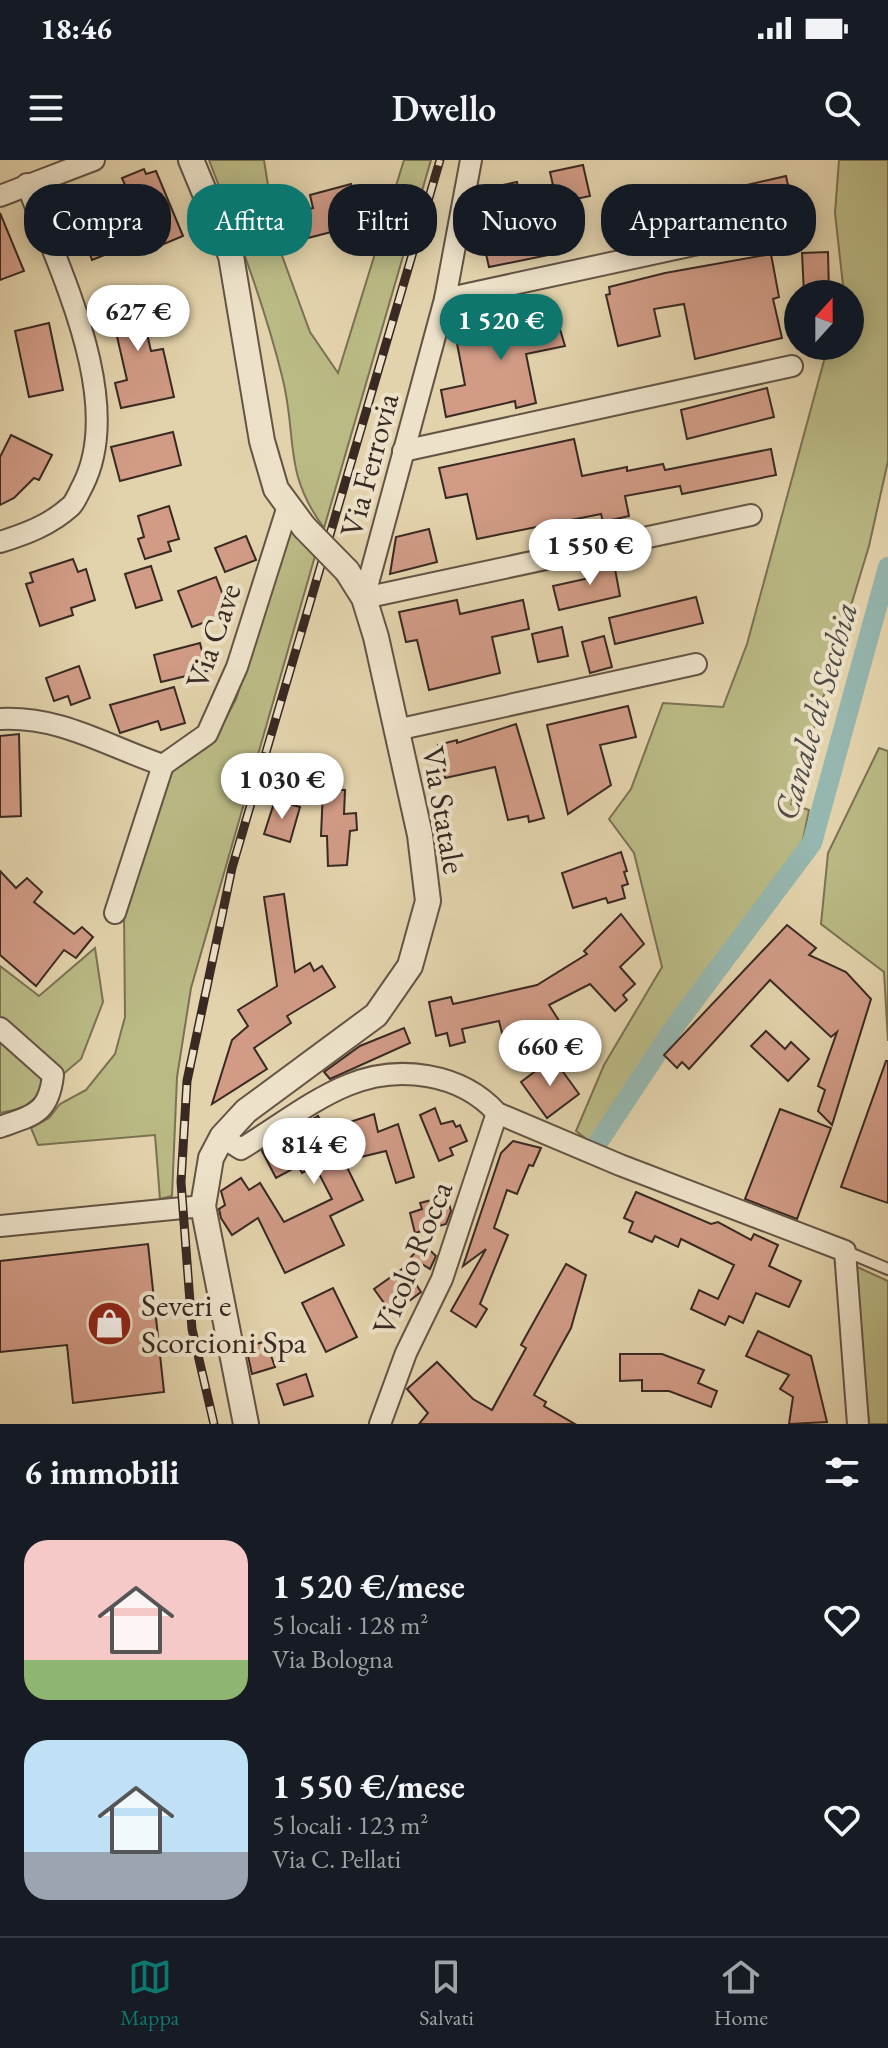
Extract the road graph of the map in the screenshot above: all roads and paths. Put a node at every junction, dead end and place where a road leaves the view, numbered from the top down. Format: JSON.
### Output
{"nodes":[{"id":1,"x":94,"y":160,"type":"edge"},
{"id":2,"x":191,"y":160,"type":"edge"},
{"id":3,"x":471,"y":160,"type":"edge"},
{"id":4,"x":27,"y":184,"type":"edge"},
{"id":5,"x":24,"y":185,"type":"edge"},
{"id":6,"x":0,"y":196,"type":"edge"},
{"id":7,"x":54,"y":256,"type":"edge"},
{"id":8,"x":643,"y":256,"type":"edge"},
{"id":9,"x":445,"y":299,"type":"junction"},
{"id":10,"x":792,"y":366,"type":"dead end"},
{"id":11,"x":403,"y":451,"type":"junction"},
{"id":12,"x":288,"y":506,"type":"junction"},
{"id":13,"x":751,"y":515,"type":"dead end"},
{"id":14,"x":0,"y":542,"type":"edge"},
{"id":15,"x":364,"y":598,"type":"junction"},
{"id":16,"x":696,"y":664,"type":"dead end"},
{"id":17,"x":0,"y":719,"type":"edge"},
{"id":18,"x":396,"y":730,"type":"junction"},
{"id":19,"x":163,"y":765,"type":"junction"},
{"id":20,"x":115,"y":913,"type":"dead end"},
{"id":21,"x":0,"y":1028,"type":"edge"},
{"id":22,"x":497,"y":1113,"type":"junction"},
{"id":23,"x":0,"y":1127,"type":"edge"},
{"id":24,"x":222,"y":1137,"type":"junction"},
{"id":25,"x":203,"y":1206,"type":"junction"},
{"id":26,"x":0,"y":1226,"type":"edge"},
{"id":27,"x":845,"y":1251,"type":"junction"},
{"id":28,"x":888,"y":1269,"type":"edge"},
{"id":29,"x":244,"y":1421,"type":"edge"},
{"id":30,"x":380,"y":1424,"type":"edge"},
{"id":31,"x":858,"y":1424,"type":"edge"}],
"edges":[{"from":1,"to":4,"type":"street"},
{"from":2,"to":12,"type":"street","name":"Via Statale"},
{"from":3,"to":9,"type":"street","name":"Via Ferrovia"},
{"from":5,"to":6,"type":"street"},
{"from":7,"to":14,"type":"street"},
{"from":8,"to":9,"type":"street"},
{"from":9,"to":11,"type":"street","name":"Via Ferrovia"},
{"from":10,"to":11,"type":"street"},
{"from":11,"to":15,"type":"street","name":"Via Ferrovia"},
{"from":12,"to":15,"type":"street","name":"Via Statale","bridge":true},
{"from":12,"to":19,"type":"street","name":"Via Cave"},
{"from":13,"to":15,"type":"street"},
{"from":15,"to":18,"type":"street","name":"Via Statale"},
{"from":16,"to":18,"type":"street"},
{"from":17,"to":19,"type":"street"},
{"from":18,"to":24,"type":"street","name":"Via Statale"},
{"from":19,"to":20,"type":"street"},
{"from":21,"to":23,"type":"street"},
{"from":22,"to":24,"type":"street"},
{"from":22,"to":27,"type":"street"},
{"from":22,"to":30,"type":"street","name":"Vicolo Rocca"},
{"from":24,"to":25,"type":"street","name":"Via Statale"},
{"from":25,"to":26,"type":"street"},
{"from":25,"to":29,"type":"street","name":"Via Statale"},
{"from":27,"to":28,"type":"lane"},
{"from":27,"to":31,"type":"street"}]}
